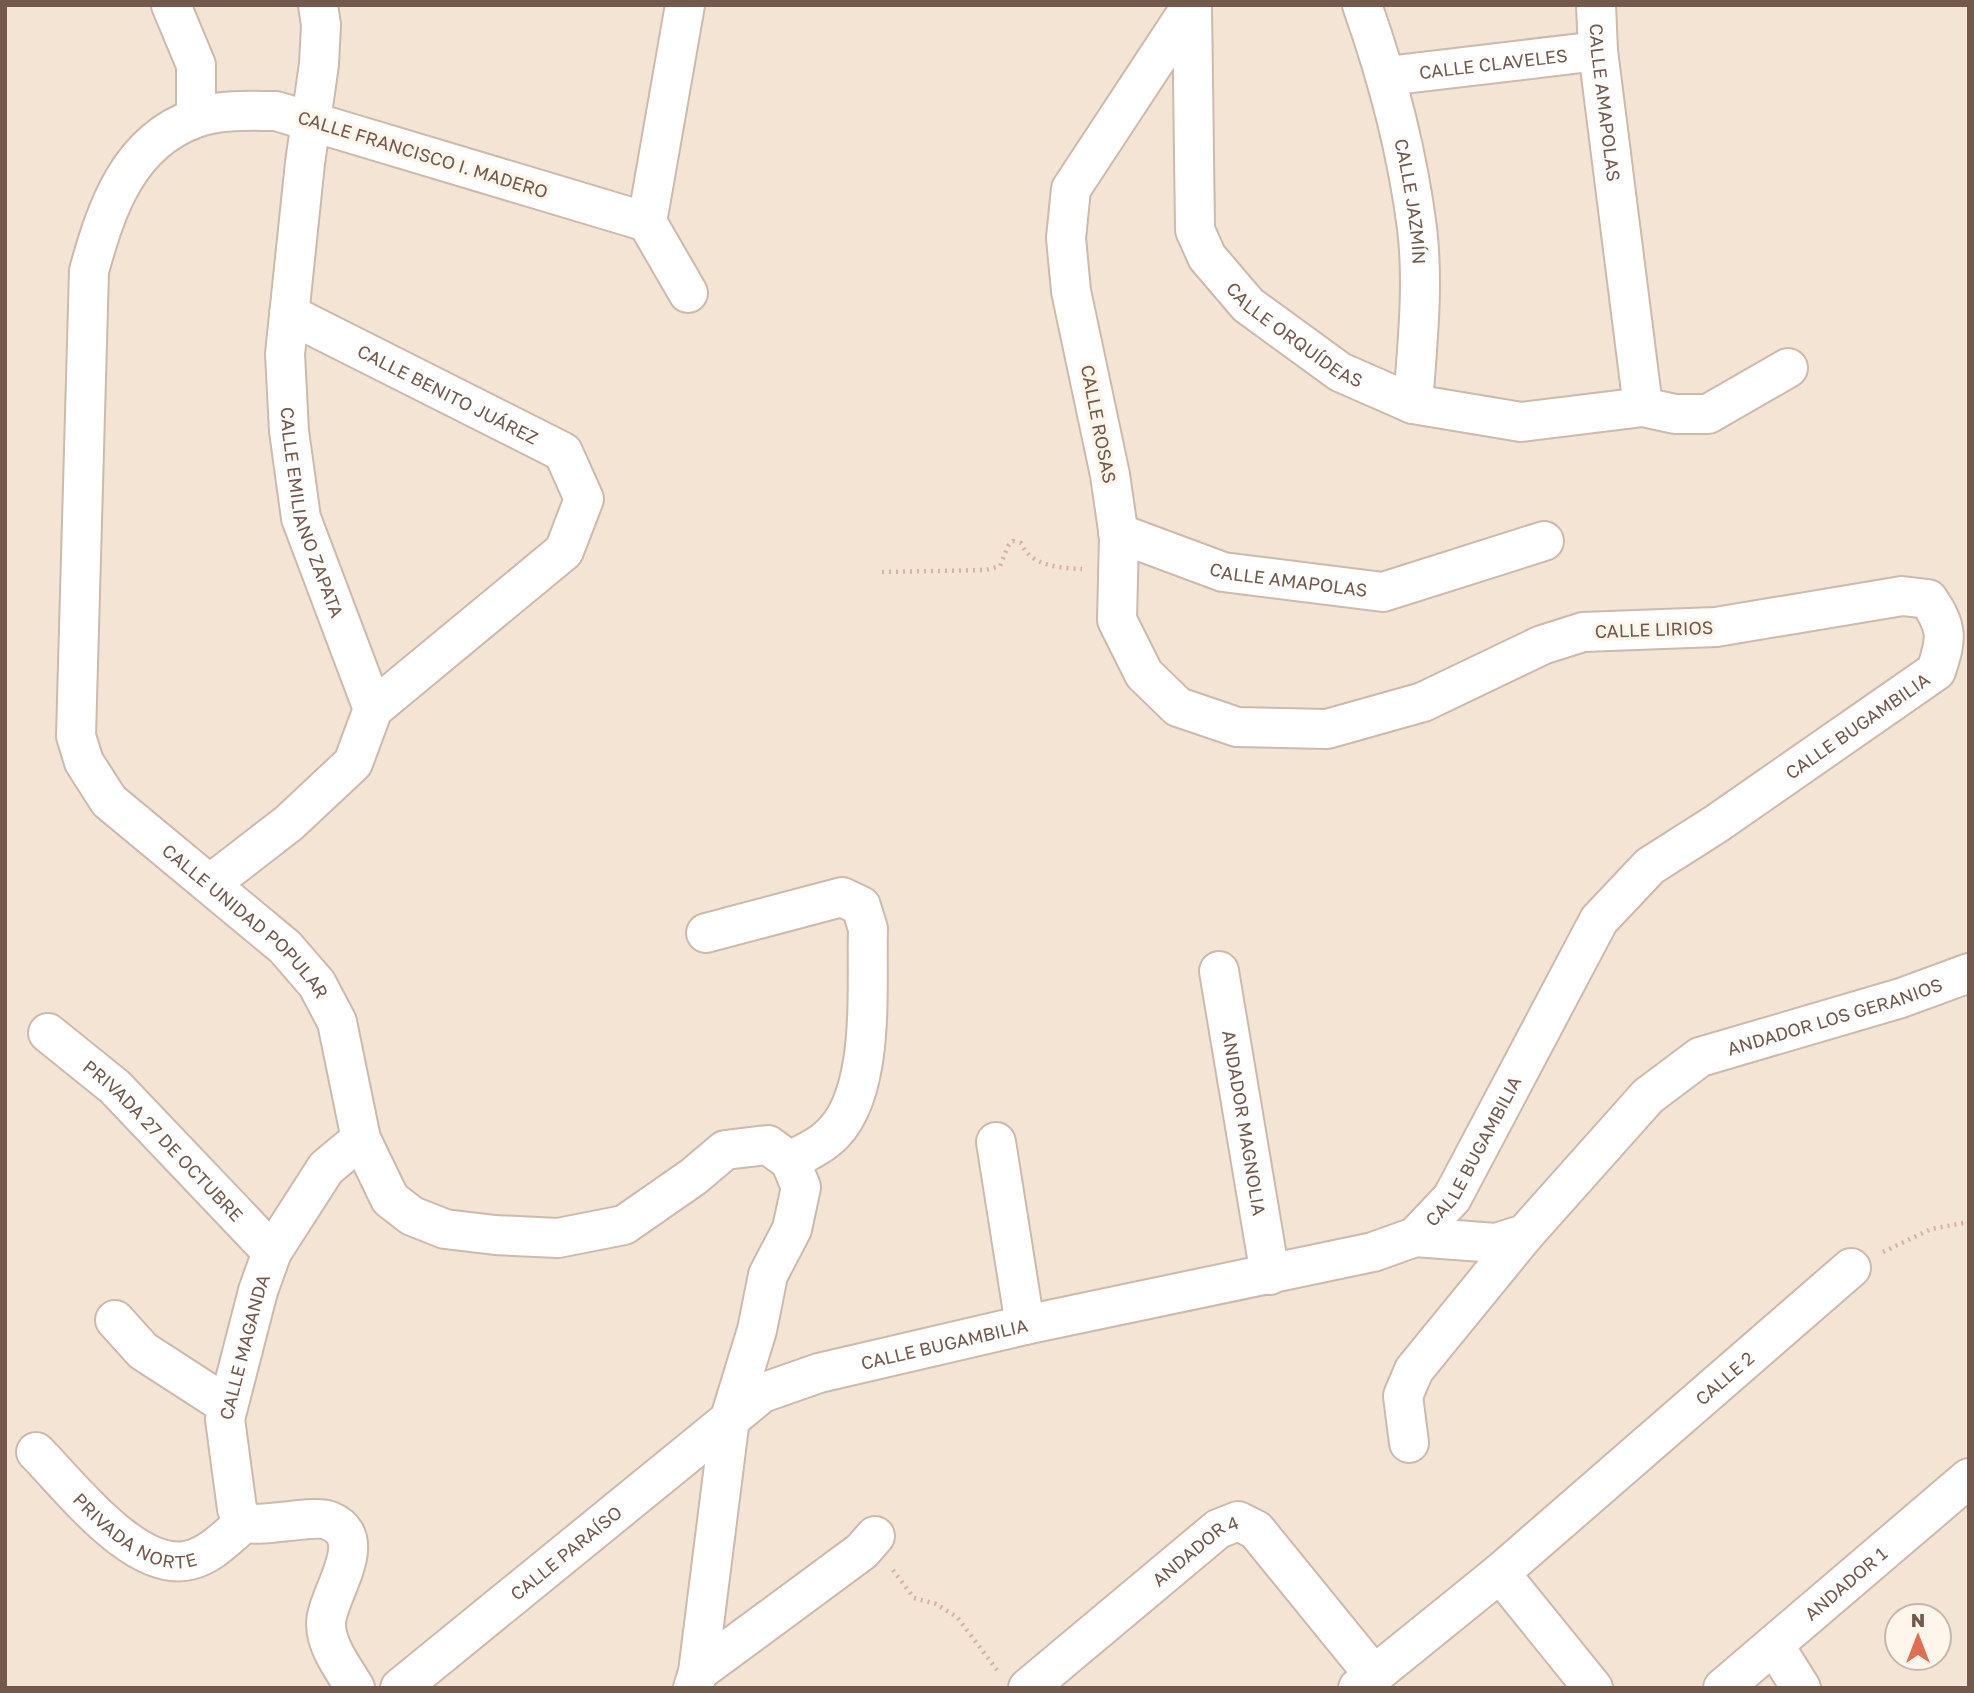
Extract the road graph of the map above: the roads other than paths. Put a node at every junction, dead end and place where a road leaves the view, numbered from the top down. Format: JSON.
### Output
{"nodes":[{"id":1,"x":171,"y":5,"type":"edge"},
{"id":2,"x":318,"y":5,"type":"edge"},
{"id":3,"x":1192,"y":5,"type":"edge"},
{"id":4,"x":1362,"y":5,"type":"edge"},
{"id":5,"x":1596,"y":5,"type":"edge"},
{"id":6,"x":674,"y":8,"type":"edge"},
{"id":7,"x":1598,"y":51,"type":"junction"},
{"id":8,"x":1387,"y":76,"type":"junction"},
{"id":9,"x":196,"y":117,"type":"junction"},
{"id":10,"x":310,"y":120,"type":"junction"},
{"id":11,"x":647,"y":222,"type":"junction"},
{"id":12,"x":688,"y":293,"type":"dead end"},
{"id":13,"x":289,"y":314,"type":"junction"},
{"id":14,"x":1788,"y":368,"type":"dead end"},
{"id":15,"x":1413,"y":404,"type":"junction"},
{"id":16,"x":1643,"y":407,"type":"junction"},
{"id":17,"x":1544,"y":541,"type":"dead end"},
{"id":18,"x":1118,"y":551,"type":"junction"},
{"id":19,"x":1944,"y":622,"type":"joint"},
{"id":20,"x":373,"y":709,"type":"junction"},
{"id":21,"x":1327,"y":729,"type":"joint"},
{"id":22,"x":210,"y":884,"type":"junction"},
{"id":23,"x":706,"y":933,"type":"dead end"},
{"id":24,"x":1219,"y":971,"type":"dead end"},
{"id":25,"x":1969,"y":973,"type":"edge"},
{"id":26,"x":48,"y":1033,"type":"dead end"},
{"id":27,"x":360,"y":1139,"type":"junction"},
{"id":28,"x":996,"y":1142,"type":"dead end"},
{"id":29,"x":790,"y":1161,"type":"junction"},
{"id":30,"x":1525,"y":1234,"type":"junction"},
{"id":31,"x":1415,"y":1237,"type":"junction"},
{"id":32,"x":272,"y":1252,"type":"junction"},
{"id":33,"x":1851,"y":1268,"type":"road end"},
{"id":34,"x":1270,"y":1275,"type":"junction"},
{"id":35,"x":115,"y":1320,"type":"dead end"},
{"id":36,"x":1025,"y":1325,"type":"junction"},
{"id":37,"x":228,"y":1405,"type":"junction"},
{"id":38,"x":730,"y":1418,"type":"junction"},
{"id":39,"x":1409,"y":1443,"type":"dead end"},
{"id":40,"x":36,"y":1452,"type":"dead end"},
{"id":41,"x":1969,"y":1478,"type":"edge"},
{"id":42,"x":244,"y":1523,"type":"junction"},
{"id":43,"x":875,"y":1536,"type":"road end"},
{"id":44,"x":1500,"y":1573,"type":"junction"},
{"id":45,"x":1774,"y":1644,"type":"junction"},
{"id":46,"x":695,"y":1680,"type":"edge"},
{"id":47,"x":1366,"y":1682,"type":"edge"},
{"id":48,"x":1015,"y":1683,"type":"edge"},
{"id":49,"x":355,"y":1688,"type":"edge"},
{"id":50,"x":400,"y":1688,"type":"edge"},
{"id":51,"x":1593,"y":1688,"type":"edge"},
{"id":52,"x":1723,"y":1688,"type":"edge"},
{"id":53,"x":1801,"y":1688,"type":"edge"}],
"edges":[{"from":1,"to":9,"type":"street"},
{"from":2,"to":10,"type":"street","name":"CALLE EMILIANO ZAPATA"},
{"from":3,"to":15,"type":"street","name":"CALLE ORQUÍDEAS"},
{"from":3,"to":18,"type":"street","name":"CALLE ROSAS"},
{"from":4,"to":8,"type":"street","name":"CALLE JAZMÍN"},
{"from":5,"to":7,"type":"street","name":"CALLE AMAPOLAS"},
{"from":6,"to":11,"type":"street"},
{"from":7,"to":8,"type":"street","name":"CALLE CLAVELES"},
{"from":7,"to":16,"type":"street","name":"CALLE AMAPOLAS"},
{"from":8,"to":15,"type":"street","name":"CALLE JAZMÍN"},
{"from":9,"to":10,"type":"street","name":"CALLE FRANCISCO I. MADERO"},
{"from":9,"to":22,"type":"street","name":"CALLE UNIDAD POPULAR"},
{"from":10,"to":11,"type":"street","name":"CALLE FRANCISCO I. MADERO"},
{"from":10,"to":13,"type":"street","name":"CALLE EMILIANO ZAPATA"},
{"from":11,"to":12,"type":"street"},
{"from":13,"to":20,"type":"street","name":"CALLE EMILIANO ZAPATA"},
{"from":13,"to":20,"type":"street","name":"CALLE BENITO JUÁREZ"},
{"from":14,"to":16,"type":"street"},
{"from":15,"to":16,"type":"street","name":"CALLE ORQUÍDEAS"},
{"from":17,"to":18,"type":"street","name":"CALLE AMAPOLAS"},
{"from":18,"to":21,"type":"street","name":"CALLE ROSAS"},
{"from":19,"to":21,"type":"street","name":"CALLE LIRIOS"},
{"from":19,"to":31,"type":"street","name":"CALLE BUGAMBILIA"},
{"from":20,"to":22,"type":"street"},
{"from":22,"to":27,"type":"street","name":"CALLE UNIDAD POPULAR"},
{"from":23,"to":29,"type":"street"},
{"from":24,"to":34,"type":"street","name":"ANDADOR MAGNOLIA"},
{"from":25,"to":30,"type":"street","name":"ANDADOR LOS GERANIOS"},
{"from":26,"to":32,"type":"street","name":"PRIVADA 27 DE OCTUBRE"},
{"from":27,"to":29,"type":"street","name":"CALLE UNIDAD POPULAR"},
{"from":27,"to":32,"type":"street","name":"CALLE MAGANDA"},
{"from":28,"to":36,"type":"street"},
{"from":29,"to":38,"type":"street"},
{"from":30,"to":31,"type":"street"},
{"from":30,"to":39,"type":"street"},
{"from":31,"to":34,"type":"street","name":"CALLE BUGAMBILIA"},
{"from":32,"to":37,"type":"street","name":"CALLE MAGANDA"},
{"from":33,"to":44,"type":"street","name":"CALLE 2"},
{"from":34,"to":36,"type":"street","name":"CALLE BUGAMBILIA"},
{"from":35,"to":37,"type":"street"},
{"from":36,"to":38,"type":"street","name":"CALLE BUGAMBILIA"},
{"from":37,"to":42,"type":"street","name":"CALLE MAGANDA"},
{"from":38,"to":46,"type":"street"},
{"from":38,"to":50,"type":"street","name":"CALLE PARAÍSO"},
{"from":40,"to":42,"type":"street","name":"PRIVADA NORTE"},
{"from":41,"to":45,"type":"street","name":"ANDADOR 1"},
{"from":42,"to":49,"type":"street"},
{"from":43,"to":46,"type":"street"},
{"from":44,"to":47,"type":"street","name":"CALLE 2"},
{"from":44,"to":51,"type":"street"},
{"from":45,"to":52,"type":"street","name":"ANDADOR 1"},
{"from":45,"to":53,"type":"street"},
{"from":47,"to":48,"type":"street","name":"ANDADOR 4"}]}
